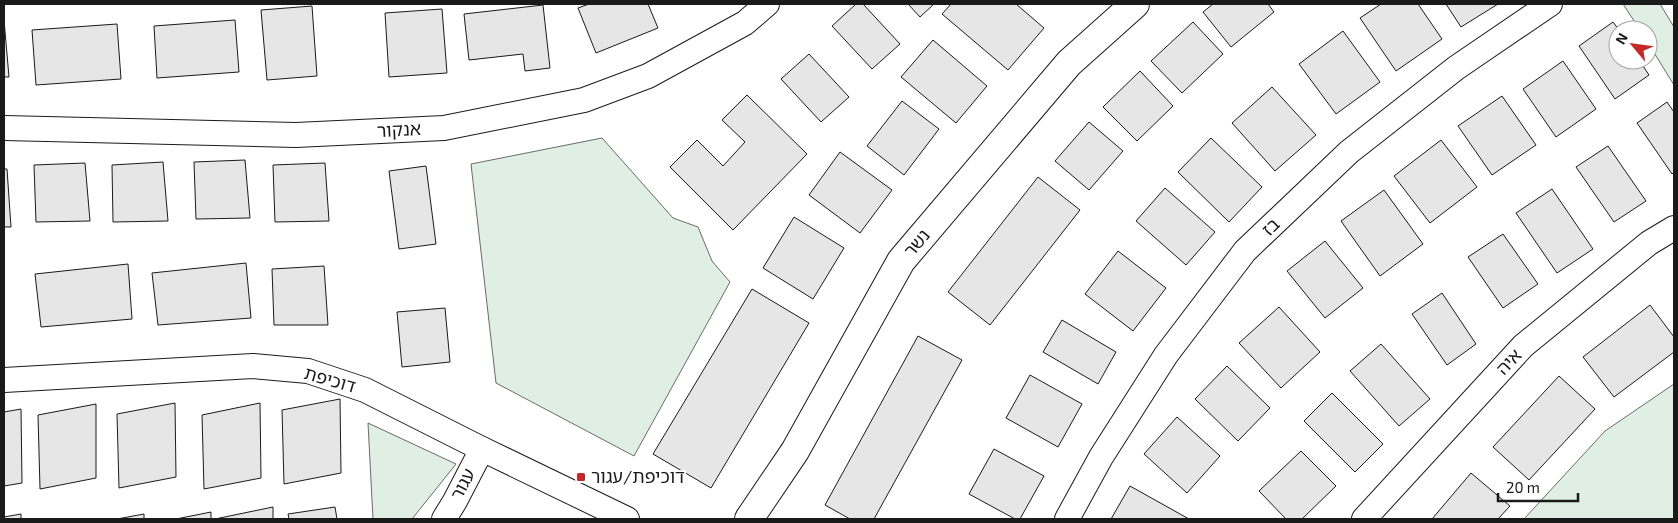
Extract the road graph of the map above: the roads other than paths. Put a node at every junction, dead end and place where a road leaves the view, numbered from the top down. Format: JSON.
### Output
{"nodes":[{"id":1,"x":767,"y":4,"type":"edge"},
{"id":2,"x":1135,"y":4,"type":"edge"},
{"id":3,"x":1550,"y":4,"type":"edge"},
{"id":4,"x":4,"y":128,"type":"edge"},
{"id":5,"x":1674,"y":228,"type":"edge"},
{"id":6,"x":4,"y":380,"type":"edge"},
{"id":7,"x":482,"y":449,"type":"junction"},
{"id":8,"x":444,"y":519,"type":"edge"},
{"id":9,"x":628,"y":519,"type":"edge"},
{"id":10,"x":749,"y":519,"type":"edge"},
{"id":11,"x":1067,"y":519,"type":"edge"},
{"id":12,"x":1364,"y":519,"type":"edge"}],
"edges":[{"from":1,"to":4,"type":"street","name":"אנקור"},
{"from":2,"to":10,"type":"street","name":"נשר"},
{"from":3,"to":11,"type":"street","name":"בז"},
{"from":5,"to":12,"type":"street","name":"איה"},
{"from":6,"to":7,"type":"street","name":"דוכיפת"},
{"from":7,"to":8,"type":"street","name":"עגור"},
{"from":7,"to":9,"type":"street","name":"דוכיפת"}]}
